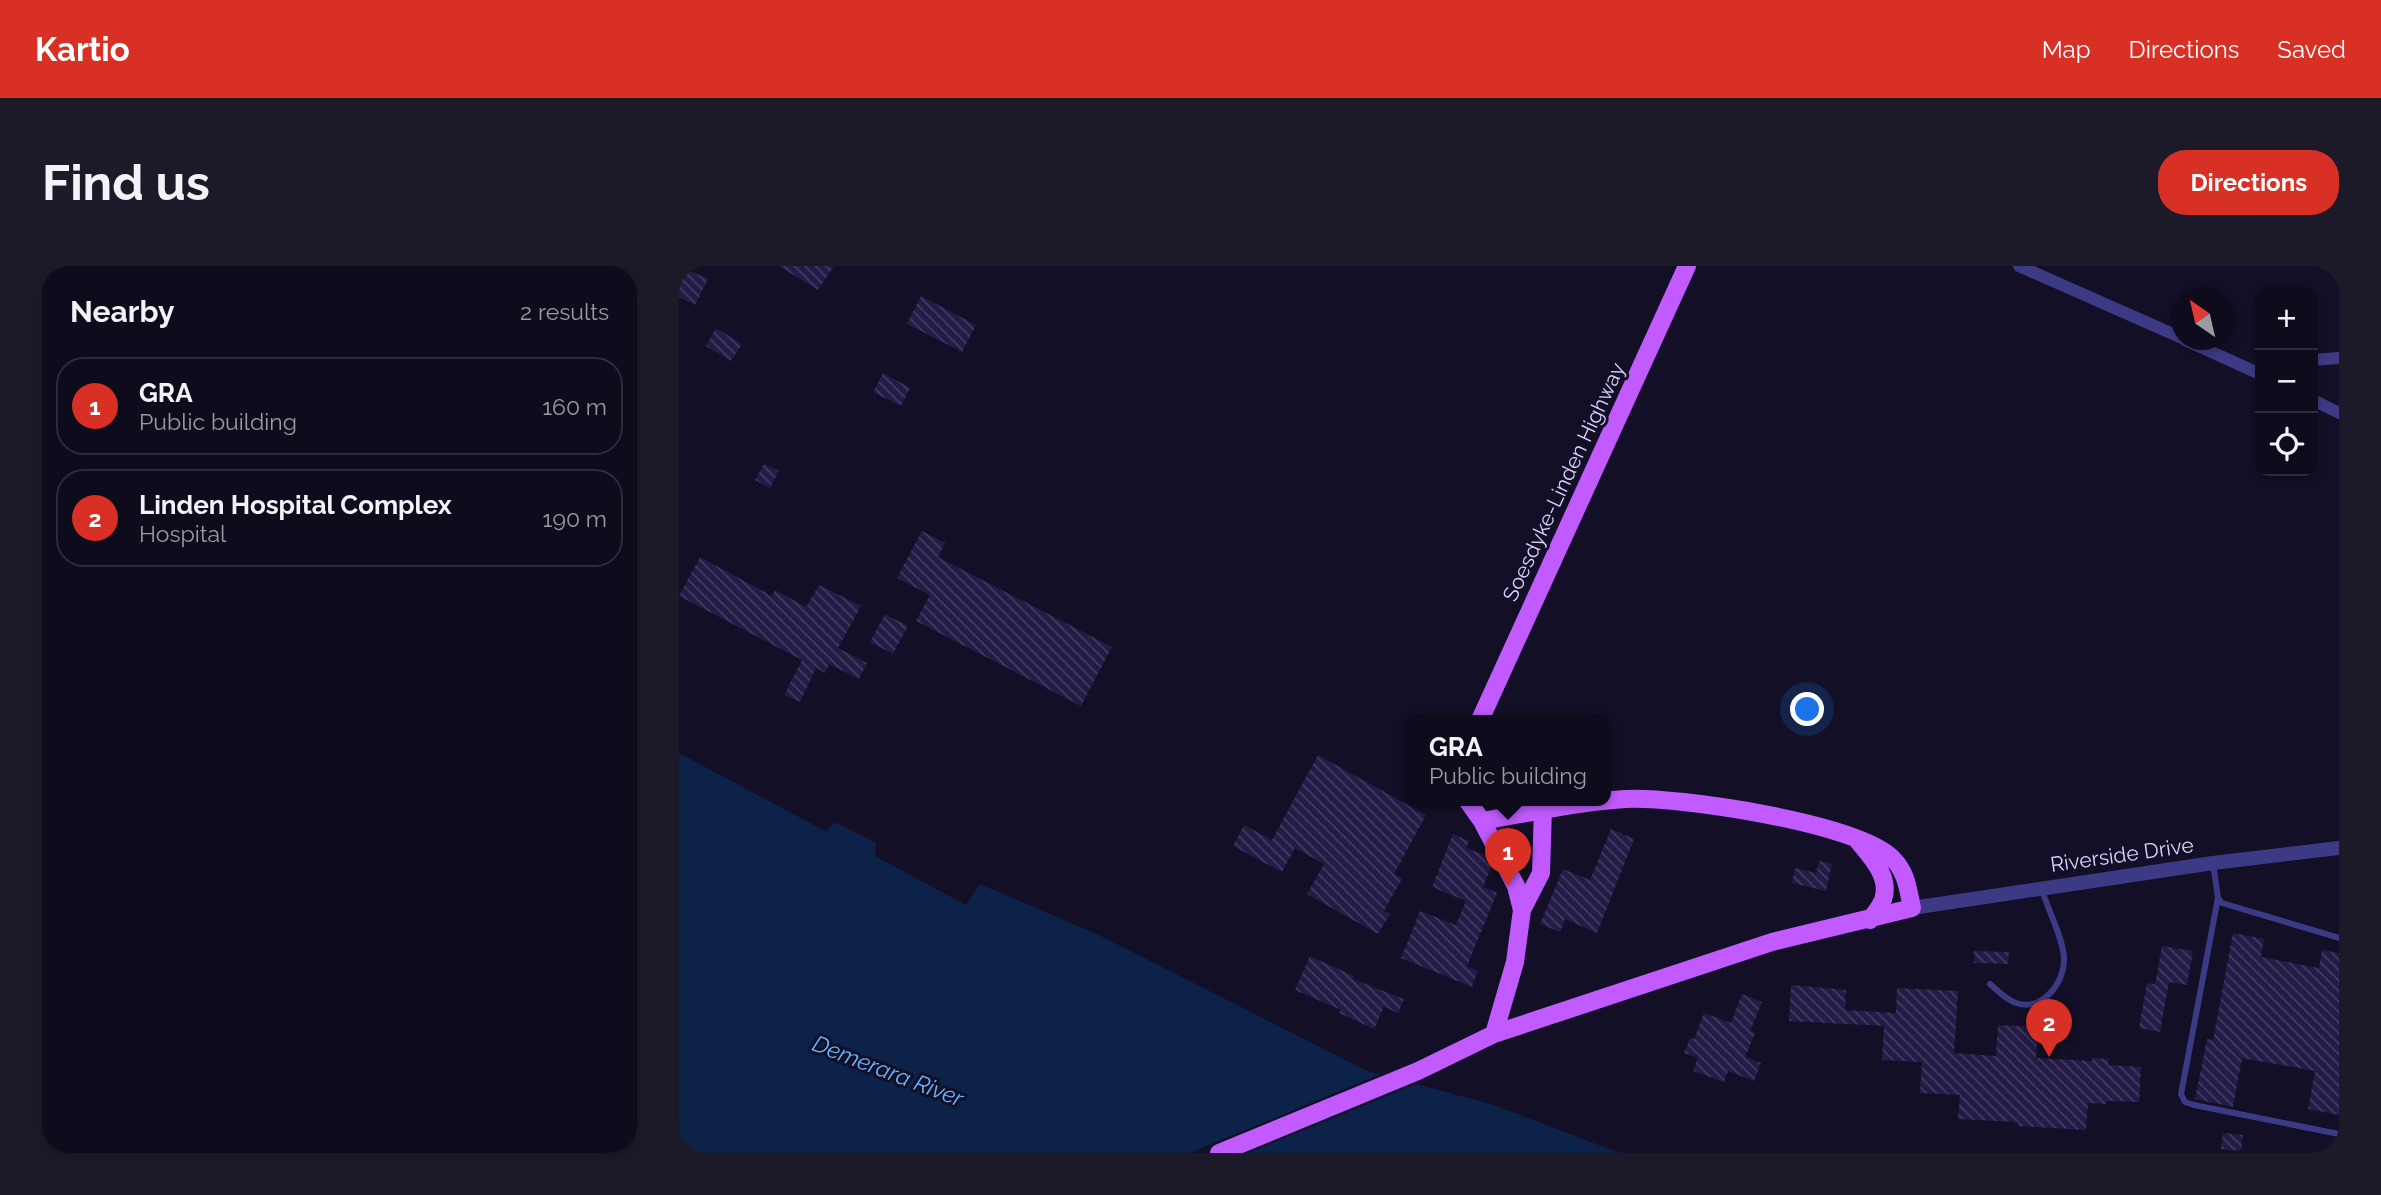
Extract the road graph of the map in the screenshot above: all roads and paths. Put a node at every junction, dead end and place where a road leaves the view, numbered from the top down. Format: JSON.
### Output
{"nodes":[{"id":1,"x":1687,"y":266,"type":"edge"},
{"id":2,"x":2019,"y":266,"type":"edge"},
{"id":3,"x":2171,"y":334,"type":"edge"},
{"id":4,"x":2209,"y":350,"type":"edge"},
{"id":5,"x":2339,"y":358,"type":"edge"},
{"id":6,"x":2318,"y":360,"type":"edge"},
{"id":7,"x":2255,"y":363,"type":"edge"},
{"id":8,"x":2241,"y":364,"type":"junction"},
{"id":9,"x":2255,"y":371,"type":"edge"},
{"id":10,"x":2318,"y":402,"type":"edge"},
{"id":11,"x":2339,"y":413,"type":"edge"},
{"id":12,"x":1484,"y":715,"type":"edge"},
{"id":13,"x":1611,"y":800,"type":"edge"},
{"id":14,"x":1471,"y":806,"type":"edge"},
{"id":15,"x":1535,"y":806,"type":"edge"},
{"id":16,"x":1542,"y":806,"type":"edge"},
{"id":17,"x":1482,"y":821,"type":"junction"},
{"id":18,"x":1857,"y":840,"type":"junction"},
{"id":19,"x":2339,"y":848,"type":"edge"},
{"id":20,"x":2213,"y":863,"type":"junction"},
{"id":21,"x":2041,"y":889,"type":"junction"},
{"id":22,"x":2218,"y":898,"type":"junction"},
{"id":23,"x":1912,"y":908,"type":"junction"},
{"id":24,"x":1522,"y":910,"type":"junction"},
{"id":25,"x":1870,"y":920,"type":"junction"},
{"id":26,"x":2339,"y":938,"type":"edge"},
{"id":27,"x":1990,"y":984,"type":"dead end"},
{"id":28,"x":1494,"y":1034,"type":"junction"},
{"id":29,"x":2339,"y":1134,"type":"edge"},
{"id":30,"x":1219,"y":1153,"type":"edge"}],
"edges":[{"from":1,"to":12,"type":"main road","name":"Soesdyke-Linden Highway"},
{"from":2,"to":3,"type":"street"},
{"from":4,"to":8,"type":"street"},
{"from":5,"to":6,"type":"street"},
{"from":7,"to":8,"type":"street"},
{"from":8,"to":9,"type":"street"},
{"from":10,"to":11,"type":"street"},
{"from":13,"to":18,"type":"main road"},
{"from":14,"to":17,"type":"main road"},
{"from":15,"to":17,"type":"main road"},
{"from":16,"to":24,"type":"main road"},
{"from":17,"to":24,"type":"main road"},
{"from":18,"to":23,"type":"main road"},
{"from":18,"to":25,"type":"main road"},
{"from":19,"to":20,"type":"street","name":"Riverside Drive"},
{"from":20,"to":21,"type":"street","name":"Riverside Drive"},
{"from":20,"to":22,"type":"lane"},
{"from":21,"to":23,"type":"street","name":"Riverside Drive"},
{"from":21,"to":27,"type":"lane"},
{"from":22,"to":26,"type":"lane"},
{"from":22,"to":29,"type":"lane"},
{"from":23,"to":25,"type":"main road"},
{"from":24,"to":28,"type":"main road"},
{"from":25,"to":28,"type":"main road"},
{"from":28,"to":30,"type":"main road"}]}
